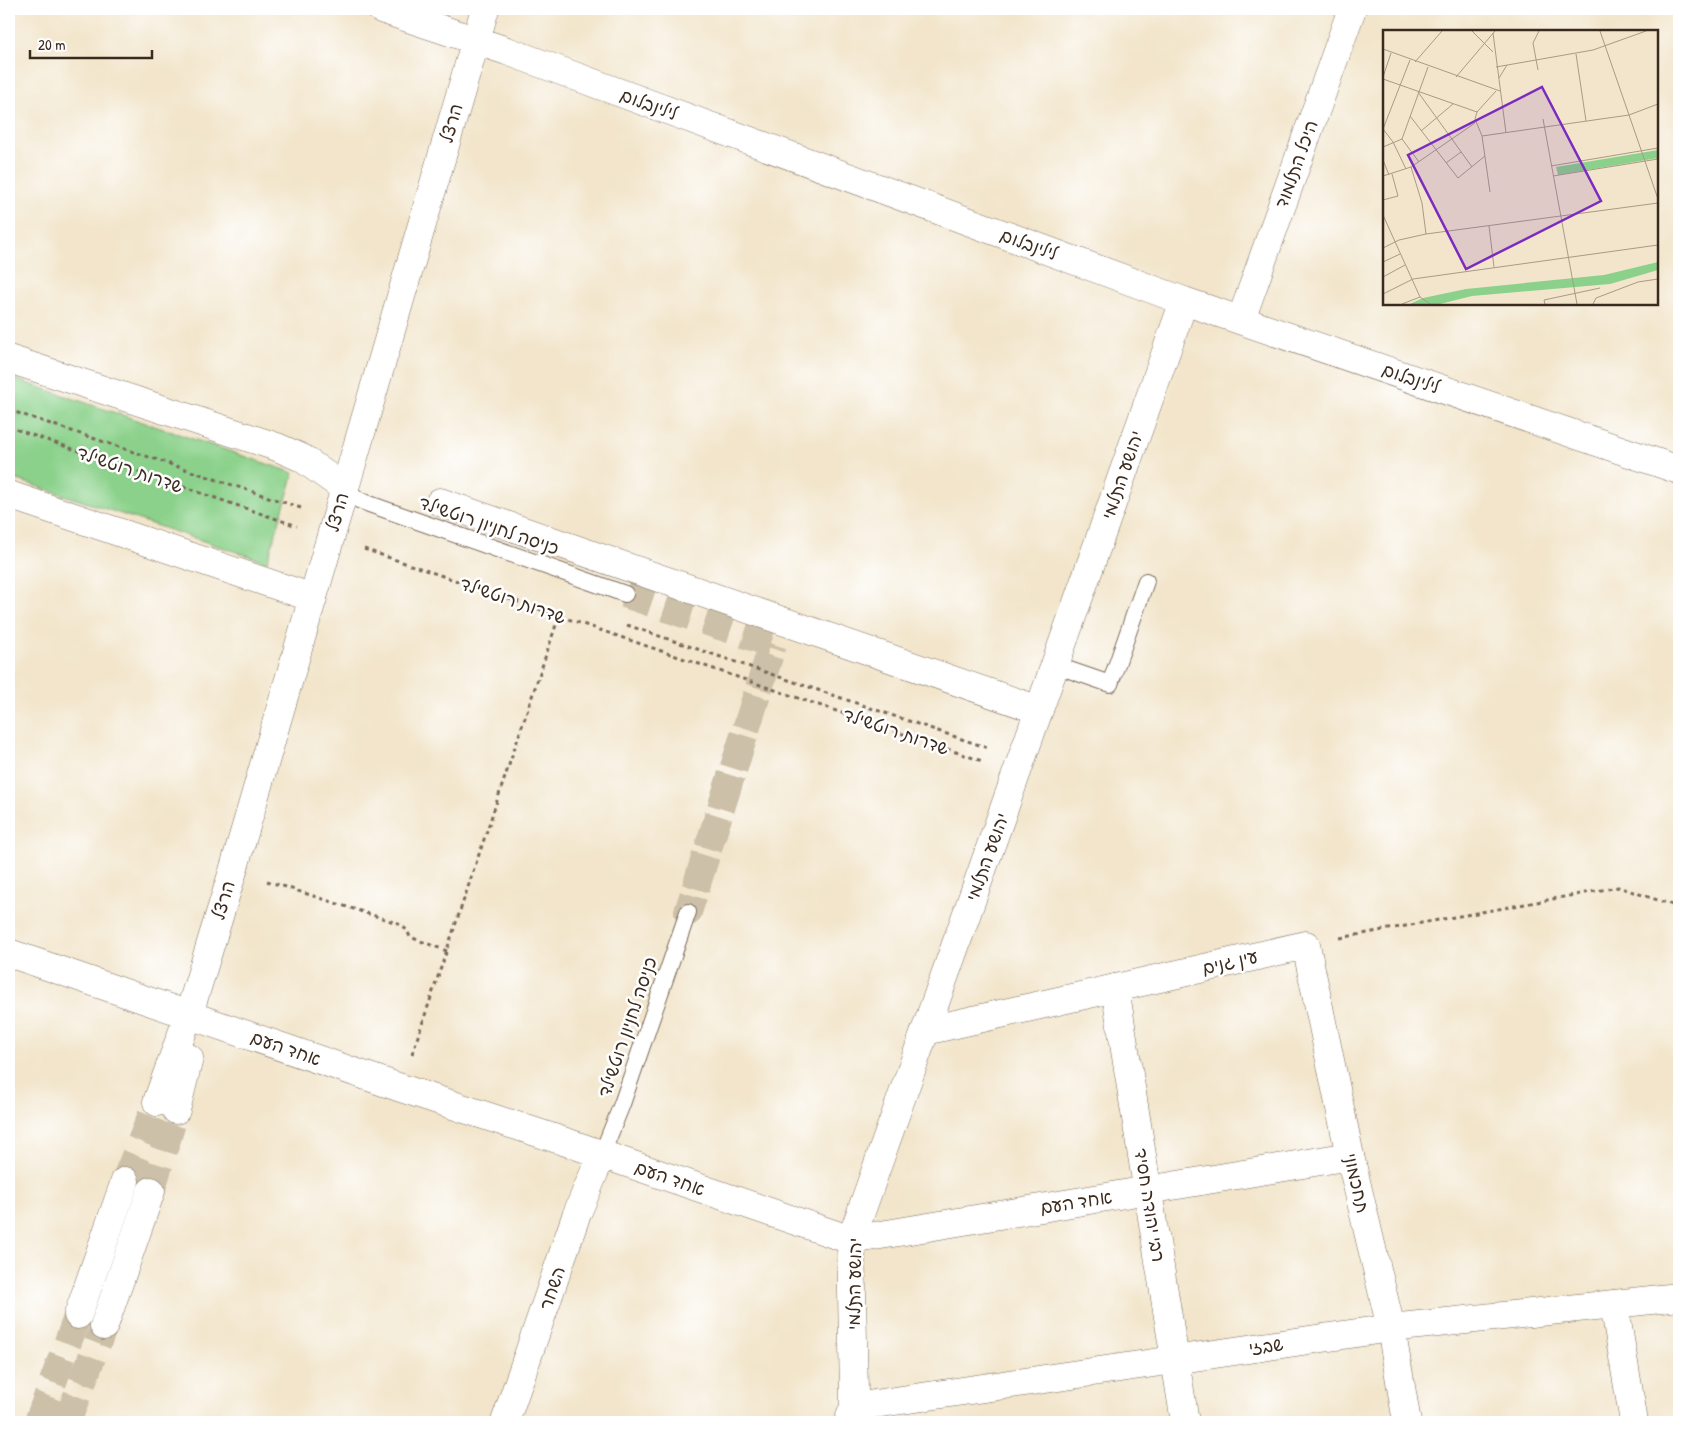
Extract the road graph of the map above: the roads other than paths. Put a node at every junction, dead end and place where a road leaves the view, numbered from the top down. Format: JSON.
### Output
{"nodes":[{"id":1,"x":381,"y":9,"type":"edge"},
{"id":2,"x":485,"y":9,"type":"edge"},
{"id":3,"x":1352,"y":9,"type":"edge"},
{"id":4,"x":476,"y":41,"type":"junction"},
{"id":5,"x":1184,"y":301,"type":"junction"},
{"id":6,"x":1240,"y":320,"type":"junction"},
{"id":7,"x":9,"y":359,"type":"edge"},
{"id":8,"x":1679,"y":470,"type":"edge"},
{"id":9,"x":344,"y":488,"type":"junction"},
{"id":10,"x":9,"y":495,"type":"edge"},
{"id":11,"x":440,"y":502,"type":"dead end"},
{"id":12,"x":1146,"y":582,"type":"dead end"},
{"id":13,"x":625,"y":594,"type":"tunnel mouth"},
{"id":14,"x":313,"y":598,"type":"junction"},
{"id":15,"x":1057,"y":660,"type":"junction"},
{"id":16,"x":1039,"y":710,"type":"junction"},
{"id":17,"x":688,"y":912,"type":"tunnel mouth"},
{"id":18,"x":1306,"y":944,"type":"joint"},
{"id":19,"x":9,"y":953,"type":"edge"},
{"id":20,"x":1115,"y":988,"type":"junction"},
{"id":21,"x":189,"y":1014,"type":"junction"},
{"id":22,"x":925,"y":1031,"type":"junction"},
{"id":23,"x":167,"y":1106,"type":"tunnel mouth"},
{"id":24,"x":602,"y":1154,"type":"junction"},
{"id":25,"x":1350,"y":1156,"type":"junction"},
{"id":26,"x":125,"y":1181,"type":"tunnel mouth"},
{"id":27,"x":1148,"y":1190,"type":"junction"},
{"id":28,"x":151,"y":1191,"type":"tunnel mouth"},
{"id":29,"x":850,"y":1240,"type":"junction"},
{"id":30,"x":1679,"y":1297,"type":"edge"},
{"id":31,"x":1614,"y":1304,"type":"junction"},
{"id":32,"x":78,"y":1315,"type":"tunnel mouth"},
{"id":33,"x":104,"y":1326,"type":"tunnel mouth"},
{"id":34,"x":1391,"y":1328,"type":"junction"},
{"id":35,"x":1175,"y":1359,"type":"junction"},
{"id":36,"x":851,"y":1414,"type":"edge"},
{"id":37,"x":505,"y":1422,"type":"edge"},
{"id":38,"x":1185,"y":1422,"type":"edge"},
{"id":39,"x":1407,"y":1422,"type":"edge"},
{"id":40,"x":1634,"y":1422,"type":"edge"}],
"edges":[{"from":1,"to":4,"type":"street","name":"לילינבלום"},
{"from":2,"to":4,"type":"street","name":"הרצל"},
{"from":3,"to":6,"type":"street","name":"היכל התלמוד"},
{"from":4,"to":5,"type":"street","name":"לילינבלום"},
{"from":4,"to":9,"type":"street","name":"הרצל"},
{"from":5,"to":6,"type":"street","name":"לילינבלום"},
{"from":5,"to":15,"type":"street","name":"יהושע התלמי"},
{"from":6,"to":8,"type":"street","name":"לילינבלום"},
{"from":7,"to":9,"type":"street"},
{"from":9,"to":13,"type":"lane","name":"כניסה לחניון רוטשילד"},
{"from":9,"to":14,"type":"street","name":"הרצל"},
{"from":10,"to":14,"type":"street"},
{"from":11,"to":16,"type":"street"},
{"from":12,"to":15,"type":"lane"},
{"from":14,"to":21,"type":"street","name":"הרצל"},
{"from":15,"to":16,"type":"street","name":"יהושע התלמי"},
{"from":16,"to":22,"type":"street","name":"יהושע התלמי"},
{"from":17,"to":24,"type":"lane","name":"כניסה לחניון רוטשילד"},
{"from":18,"to":20,"type":"street","name":"עין גנים"},
{"from":18,"to":25,"type":"street","name":"תחכמוני"},
{"from":19,"to":21,"type":"street","name":"אחד העם"},
{"from":20,"to":22,"type":"street","name":"עין גנים"},
{"from":20,"to":27,"type":"street","name":"רבי יהודה חסיד"},
{"from":21,"to":23,"type":"street","name":"הרצל"},
{"from":21,"to":24,"type":"street","name":"אחד העם"},
{"from":22,"to":29,"type":"street","name":"יהושע התלמי"},
{"from":24,"to":29,"type":"street","name":"אחד העם"},
{"from":24,"to":37,"type":"street","name":"השחר"},
{"from":25,"to":27,"type":"street","name":"אחד העם"},
{"from":25,"to":34,"type":"street","name":"תחכמוני"},
{"from":26,"to":32,"type":"street"},
{"from":27,"to":29,"type":"street","name":"אחד העם"},
{"from":27,"to":35,"type":"street","name":"רבי יהודה חסיד"},
{"from":28,"to":33,"type":"street"},
{"from":29,"to":36,"type":"street","name":"יהושע התלמי"},
{"from":30,"to":31,"type":"street","name":"שבזי"},
{"from":31,"to":34,"type":"street","name":"שבזי"},
{"from":31,"to":40,"type":"street"},
{"from":34,"to":35,"type":"street","name":"שבזי"},
{"from":34,"to":39,"type":"street","name":"תחכמוני"},
{"from":35,"to":36,"type":"street","name":"שבזי"},
{"from":35,"to":38,"type":"street","name":"רבי יהודה חסיד"}]}
